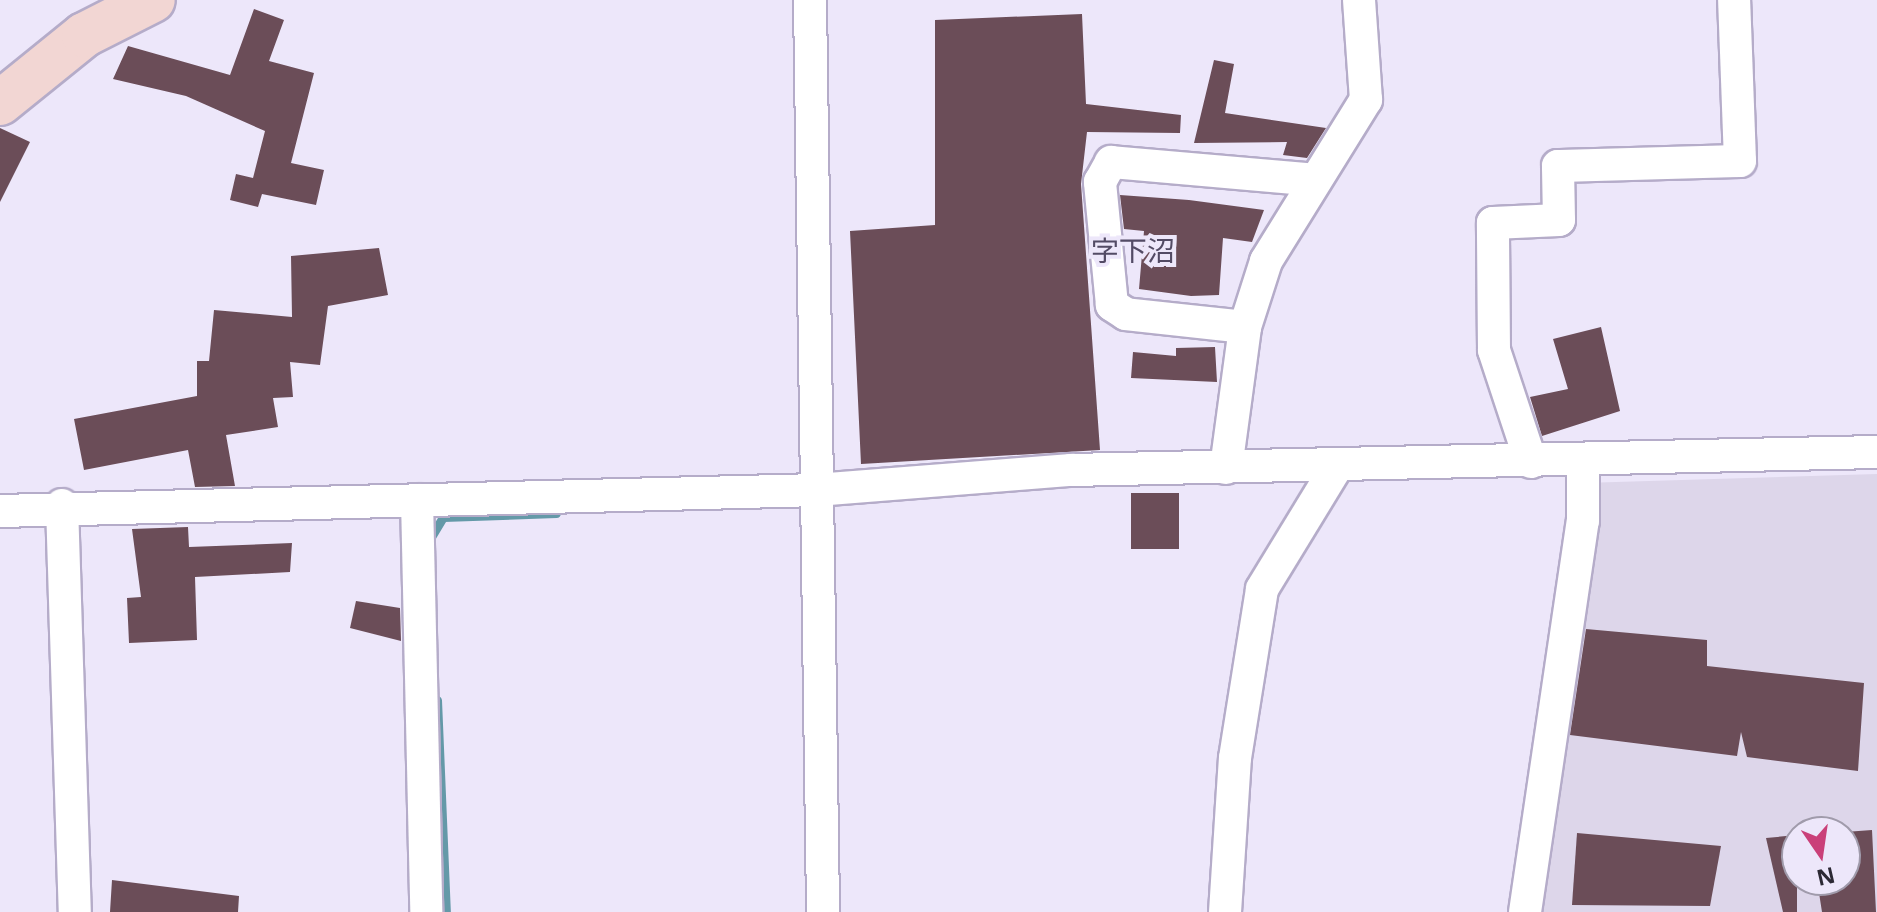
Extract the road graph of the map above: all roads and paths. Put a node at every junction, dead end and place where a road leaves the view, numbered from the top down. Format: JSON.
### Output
{"nodes":[{"id":1,"x":153,"y":0,"type":"edge"},
{"id":2,"x":810,"y":0,"type":"edge"},
{"id":3,"x":1359,"y":0,"type":"edge"},
{"id":4,"x":1734,"y":0,"type":"edge"},
{"id":5,"x":0,"y":103,"type":"edge"},
{"id":6,"x":1315,"y":180,"type":"junction"},
{"id":7,"x":1245,"y":327,"type":"junction"},
{"id":8,"x":1877,"y":452,"type":"edge"},
{"id":9,"x":1531,"y":462,"type":"junction"},
{"id":10,"x":1583,"y":462,"type":"junction"},
{"id":11,"x":1337,"y":466,"type":"junction"},
{"id":12,"x":1226,"y":468,"type":"junction"},
{"id":13,"x":816,"y":490,"type":"junction"},
{"id":14,"x":417,"y":500,"type":"junction"},
{"id":15,"x":62,"y":505,"type":"junction"},
{"id":16,"x":0,"y":511,"type":"edge"},
{"id":17,"x":75,"y":912,"type":"edge"},
{"id":18,"x":426,"y":912,"type":"edge"},
{"id":19,"x":823,"y":912,"type":"edge"},
{"id":20,"x":1225,"y":912,"type":"edge"},
{"id":21,"x":1525,"y":912,"type":"edge"}],
"edges":[{"from":1,"to":5,"type":"street"},
{"from":2,"to":13,"type":"street"},
{"from":3,"to":6,"type":"street"},
{"from":4,"to":9,"type":"street"},
{"from":6,"to":7,"type":"street"},
{"from":6,"to":7,"type":"street"},
{"from":7,"to":12,"type":"street"},
{"from":8,"to":10,"type":"street"},
{"from":9,"to":10,"type":"street"},
{"from":9,"to":11,"type":"street"},
{"from":10,"to":21,"type":"street"},
{"from":11,"to":12,"type":"street"},
{"from":11,"to":20,"type":"street"},
{"from":12,"to":13,"type":"street"},
{"from":13,"to":14,"type":"street"},
{"from":13,"to":19,"type":"street"},
{"from":14,"to":15,"type":"street"},
{"from":14,"to":18,"type":"street"},
{"from":15,"to":16,"type":"street"},
{"from":15,"to":17,"type":"street"}]}
